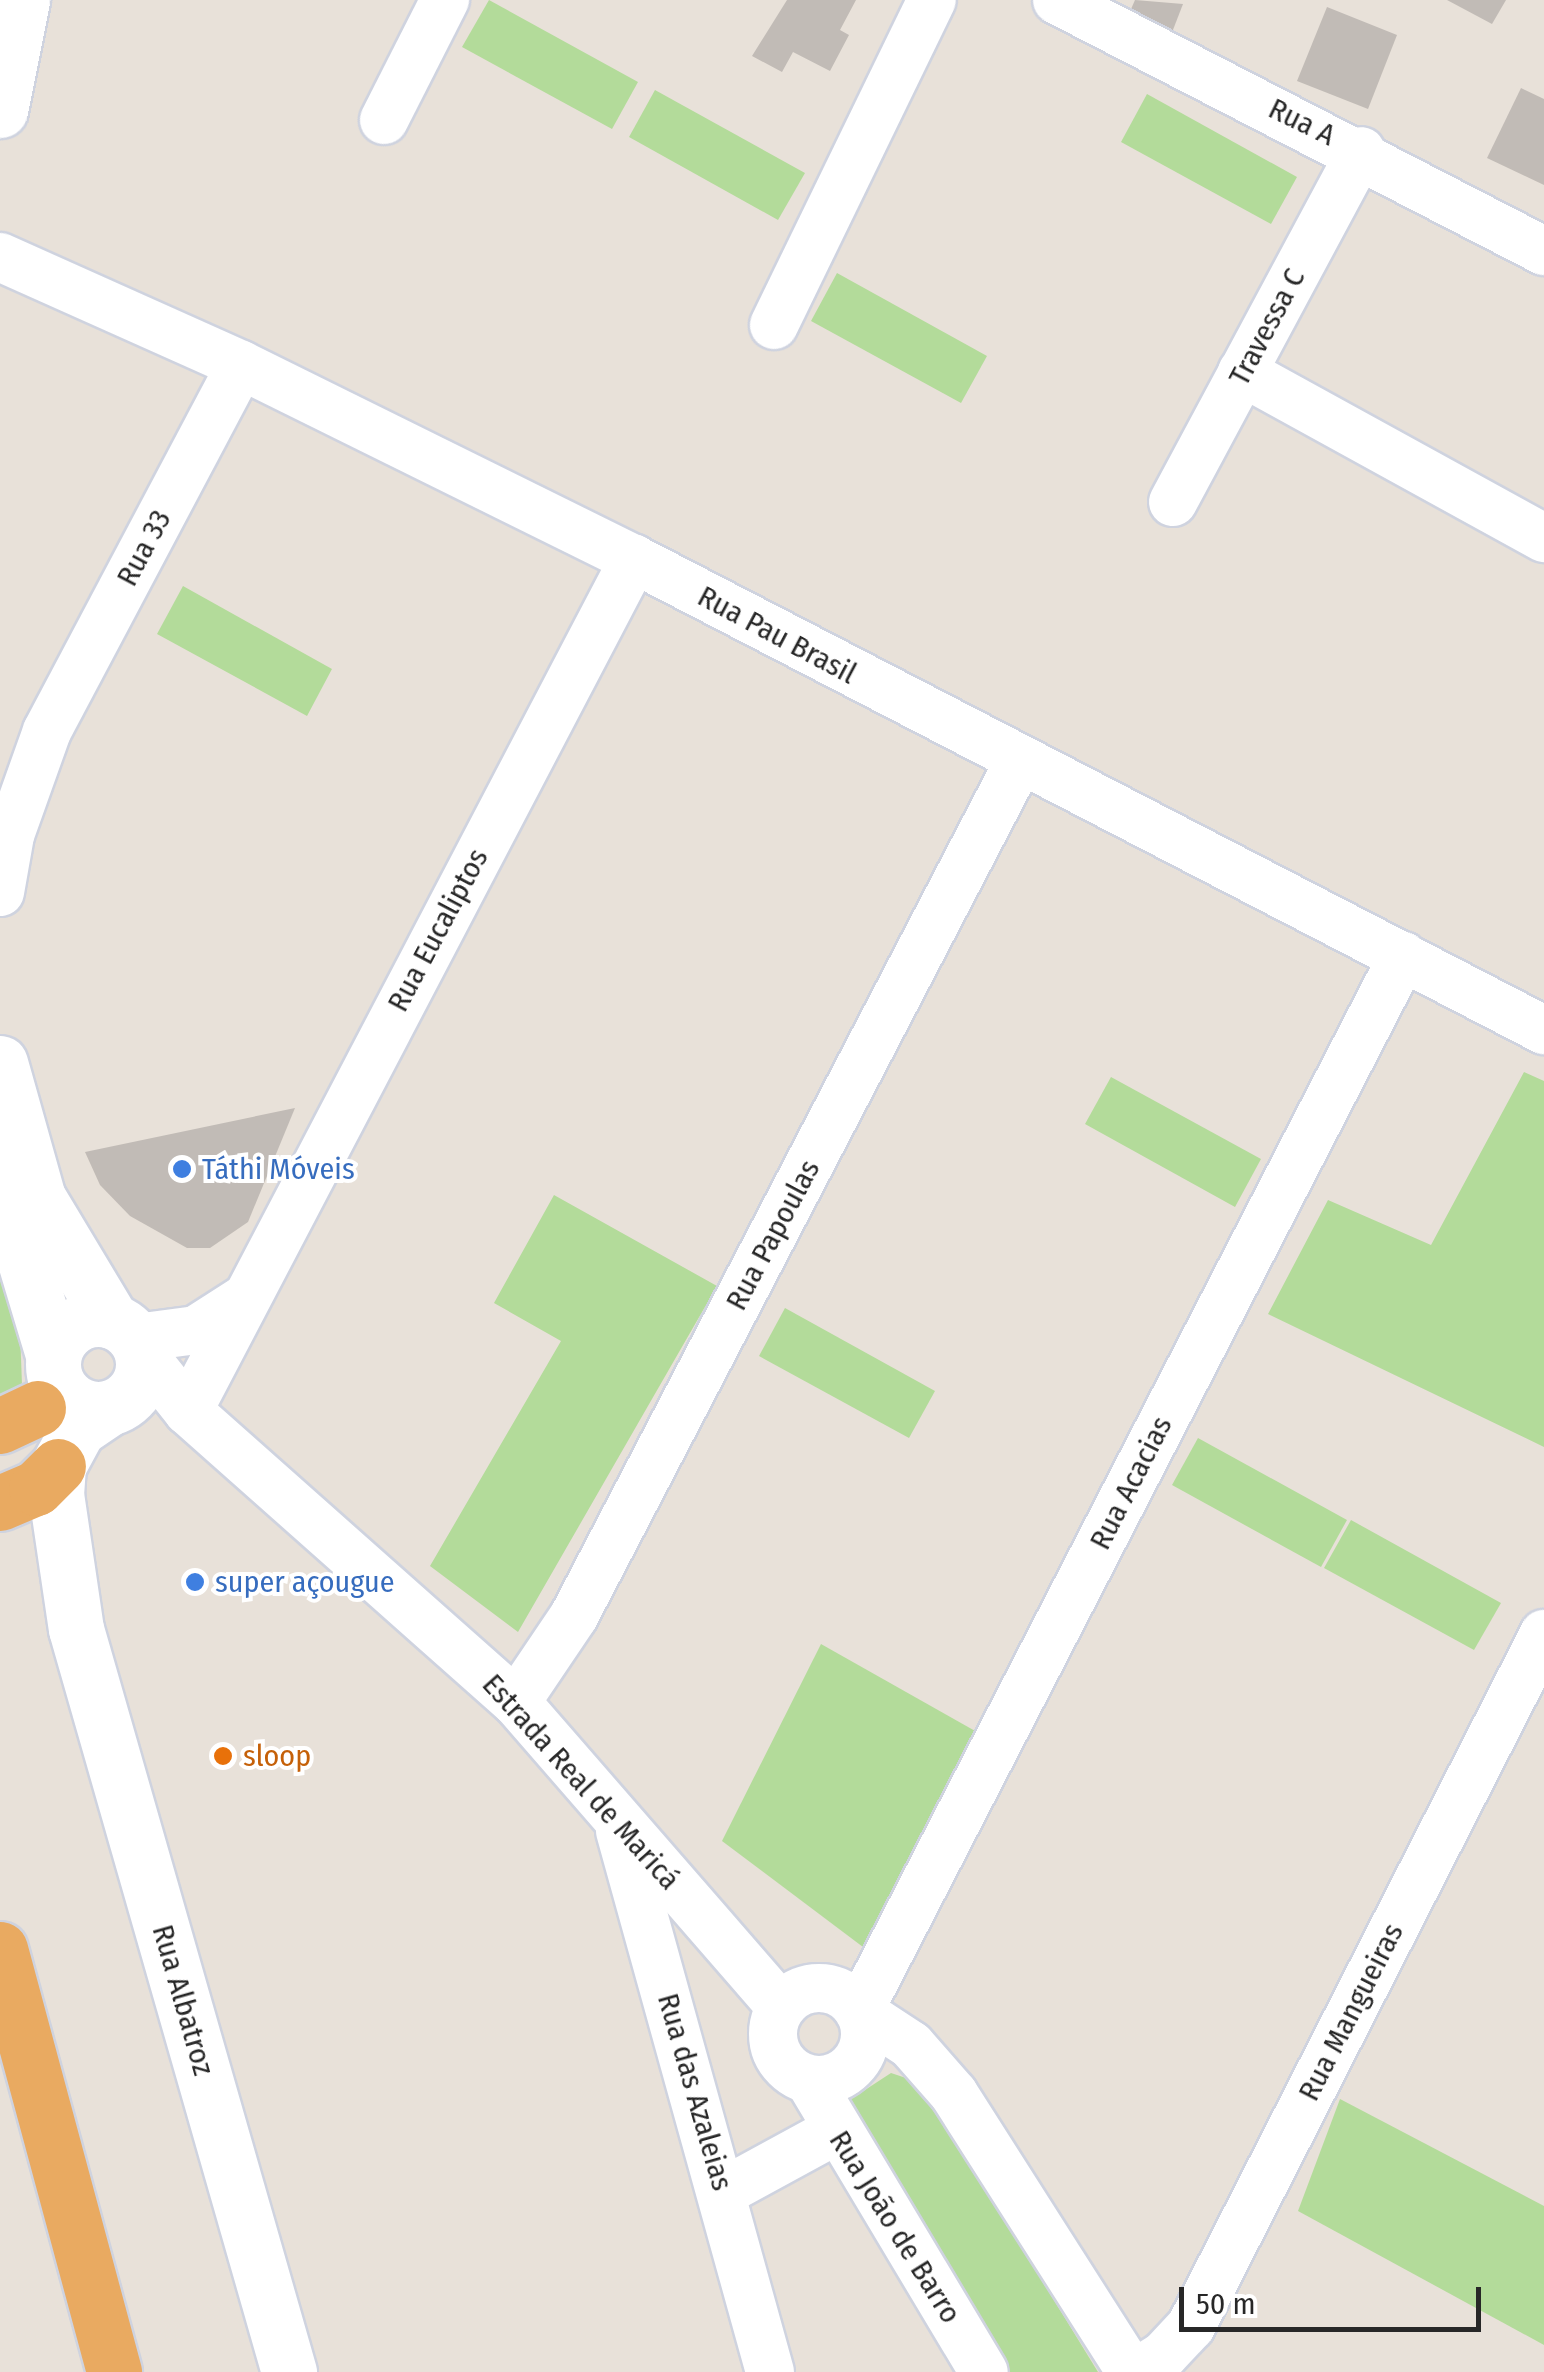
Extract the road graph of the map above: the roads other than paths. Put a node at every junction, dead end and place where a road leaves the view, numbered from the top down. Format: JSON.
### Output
{"nodes":[{"id":1,"x":22,"y":0,"type":"edge"},
{"id":2,"x":446,"y":0,"type":"edge"},
{"id":3,"x":932,"y":0,"type":"edge"},
{"id":4,"x":1057,"y":0,"type":"edge"},
{"id":5,"x":0,"y":110,"type":"edge"},
{"id":6,"x":384,"y":120,"type":"dead end"},
{"id":7,"x":1362,"y":152,"type":"junction"},
{"id":8,"x":1544,"y":251,"type":"edge"},
{"id":9,"x":0,"y":257,"type":"edge"},
{"id":10,"x":774,"y":325,"type":"dead end"},
{"id":11,"x":241,"y":365,"type":"junction"},
{"id":12,"x":1242,"y":372,"type":"junction"},
{"id":13,"x":1173,"y":502,"type":"dead end"},
{"id":14,"x":1544,"y":538,"type":"edge"},
{"id":15,"x":634,"y":559,"type":"junction"},
{"id":16,"x":47,"y":731,"type":"junction"},
{"id":17,"x":0,"y":753,"type":"edge"},
{"id":18,"x":1019,"y":762,"type":"junction"},
{"id":19,"x":0,"y":892,"type":"edge"},
{"id":20,"x":1403,"y":956,"type":"junction"},
{"id":21,"x":1544,"y":1030,"type":"edge"},
{"id":22,"x":0,"y":1063,"type":"edge"},
{"id":23,"x":0,"y":1178,"type":"edge"},
{"id":24,"x":242,"y":1300,"type":"junction"},
{"id":25,"x":130,"y":1337,"type":"junction"},
{"id":26,"x":36,"y":1391,"type":"edge"},
{"id":27,"x":116,"y":1406,"type":"junction"},
{"id":28,"x":188,"y":1412,"type":"junction"},
{"id":29,"x":26,"y":1488,"type":"edge"},
{"id":30,"x":1544,"y":1634,"type":"edge"},
{"id":31,"x":516,"y":1702,"type":"junction"},
{"id":32,"x":615,"y":1814,"type":"junction"},
{"id":33,"x":0,"y":1949,"type":"edge"},
{"id":34,"x":781,"y":2008,"type":"junction"},
{"id":35,"x":859,"y":2011,"type":"junction"},
{"id":36,"x":809,"y":2080,"type":"junction"},
{"id":37,"x":835,"y":2131,"type":"junction"},
{"id":38,"x":723,"y":2192,"type":"junction"},
{"id":39,"x":114,"y":2372,"type":"edge"},
{"id":40,"x":290,"y":2372,"type":"edge"},
{"id":41,"x":770,"y":2372,"type":"edge"},
{"id":42,"x":984,"y":2372,"type":"edge"},
{"id":43,"x":1134,"y":2372,"type":"edge"}],
"edges":[{"from":1,"to":5,"type":"main road"},
{"from":2,"to":6,"type":"street"},
{"from":3,"to":10,"type":"street"},
{"from":4,"to":7,"type":"street","name":"Rua A"},
{"from":7,"to":8,"type":"street","name":"Rua A"},
{"from":7,"to":12,"type":"street","name":"Travessa C"},
{"from":9,"to":11,"type":"street","name":"Rua Pau Brasil"},
{"from":11,"to":15,"type":"street","name":"Rua Pau Brasil"},
{"from":11,"to":16,"type":"street","name":"Rua 33"},
{"from":12,"to":13,"type":"street","name":"Travessa C"},
{"from":12,"to":14,"type":"street"},
{"from":15,"to":18,"type":"street","name":"Rua Pau Brasil"},
{"from":15,"to":24,"type":"street","name":"Rua Eucaliptos"},
{"from":16,"to":17,"type":"street"},
{"from":16,"to":19,"type":"street","name":"Rua 33"},
{"from":18,"to":20,"type":"street","name":"Rua Pau Brasil"},
{"from":18,"to":31,"type":"street","name":"Rua Papoulas"},
{"from":20,"to":21,"type":"street","name":"Rua Pau Brasil"},
{"from":20,"to":35,"type":"street","name":"Rua Acacias"},
{"from":22,"to":25,"type":"main road","name":"Estrada Real de Maricá"},
{"from":23,"to":26,"type":"main road"},
{"from":24,"to":25,"type":"street","name":"Rua Eucaliptos"},
{"from":24,"to":28,"type":"street","name":"Rua Eucaliptos"},
{"from":25,"to":26,"type":"main road"},
{"from":25,"to":27,"type":"main road"},
{"from":25,"to":28,"type":"street","name":"Estrada Real de Maricá"},
{"from":26,"to":27,"type":"main road"},
{"from":26,"to":29,"type":"main road","name":"Rua Albatroz"},
{"from":27,"to":28,"type":"street"},
{"from":27,"to":29,"type":"main road"},
{"from":28,"to":31,"type":"street","name":"Estrada Real de Maricá"},
{"from":29,"to":40,"type":"main road","name":"Rua Albatroz"},
{"from":30,"to":43,"type":"street","name":"Rua Mangueiras"},
{"from":31,"to":32,"type":"street","name":"Estrada Real de Maricá"},
{"from":32,"to":34,"type":"street","name":"Estrada Real de Maricá"},
{"from":32,"to":38,"type":"street","name":"Rua das Azaleias"},
{"from":33,"to":39,"type":"highway"},
{"from":34,"to":35,"type":"street"},
{"from":34,"to":36,"type":"street"},
{"from":35,"to":36,"type":"street"},
{"from":35,"to":43,"type":"street"},
{"from":36,"to":37,"type":"street","name":"Rua João de Barro"},
{"from":37,"to":38,"type":"street"},
{"from":37,"to":42,"type":"street","name":"Rua João de Barro"},
{"from":38,"to":41,"type":"street","name":"Rua das Azaleias"}]}
